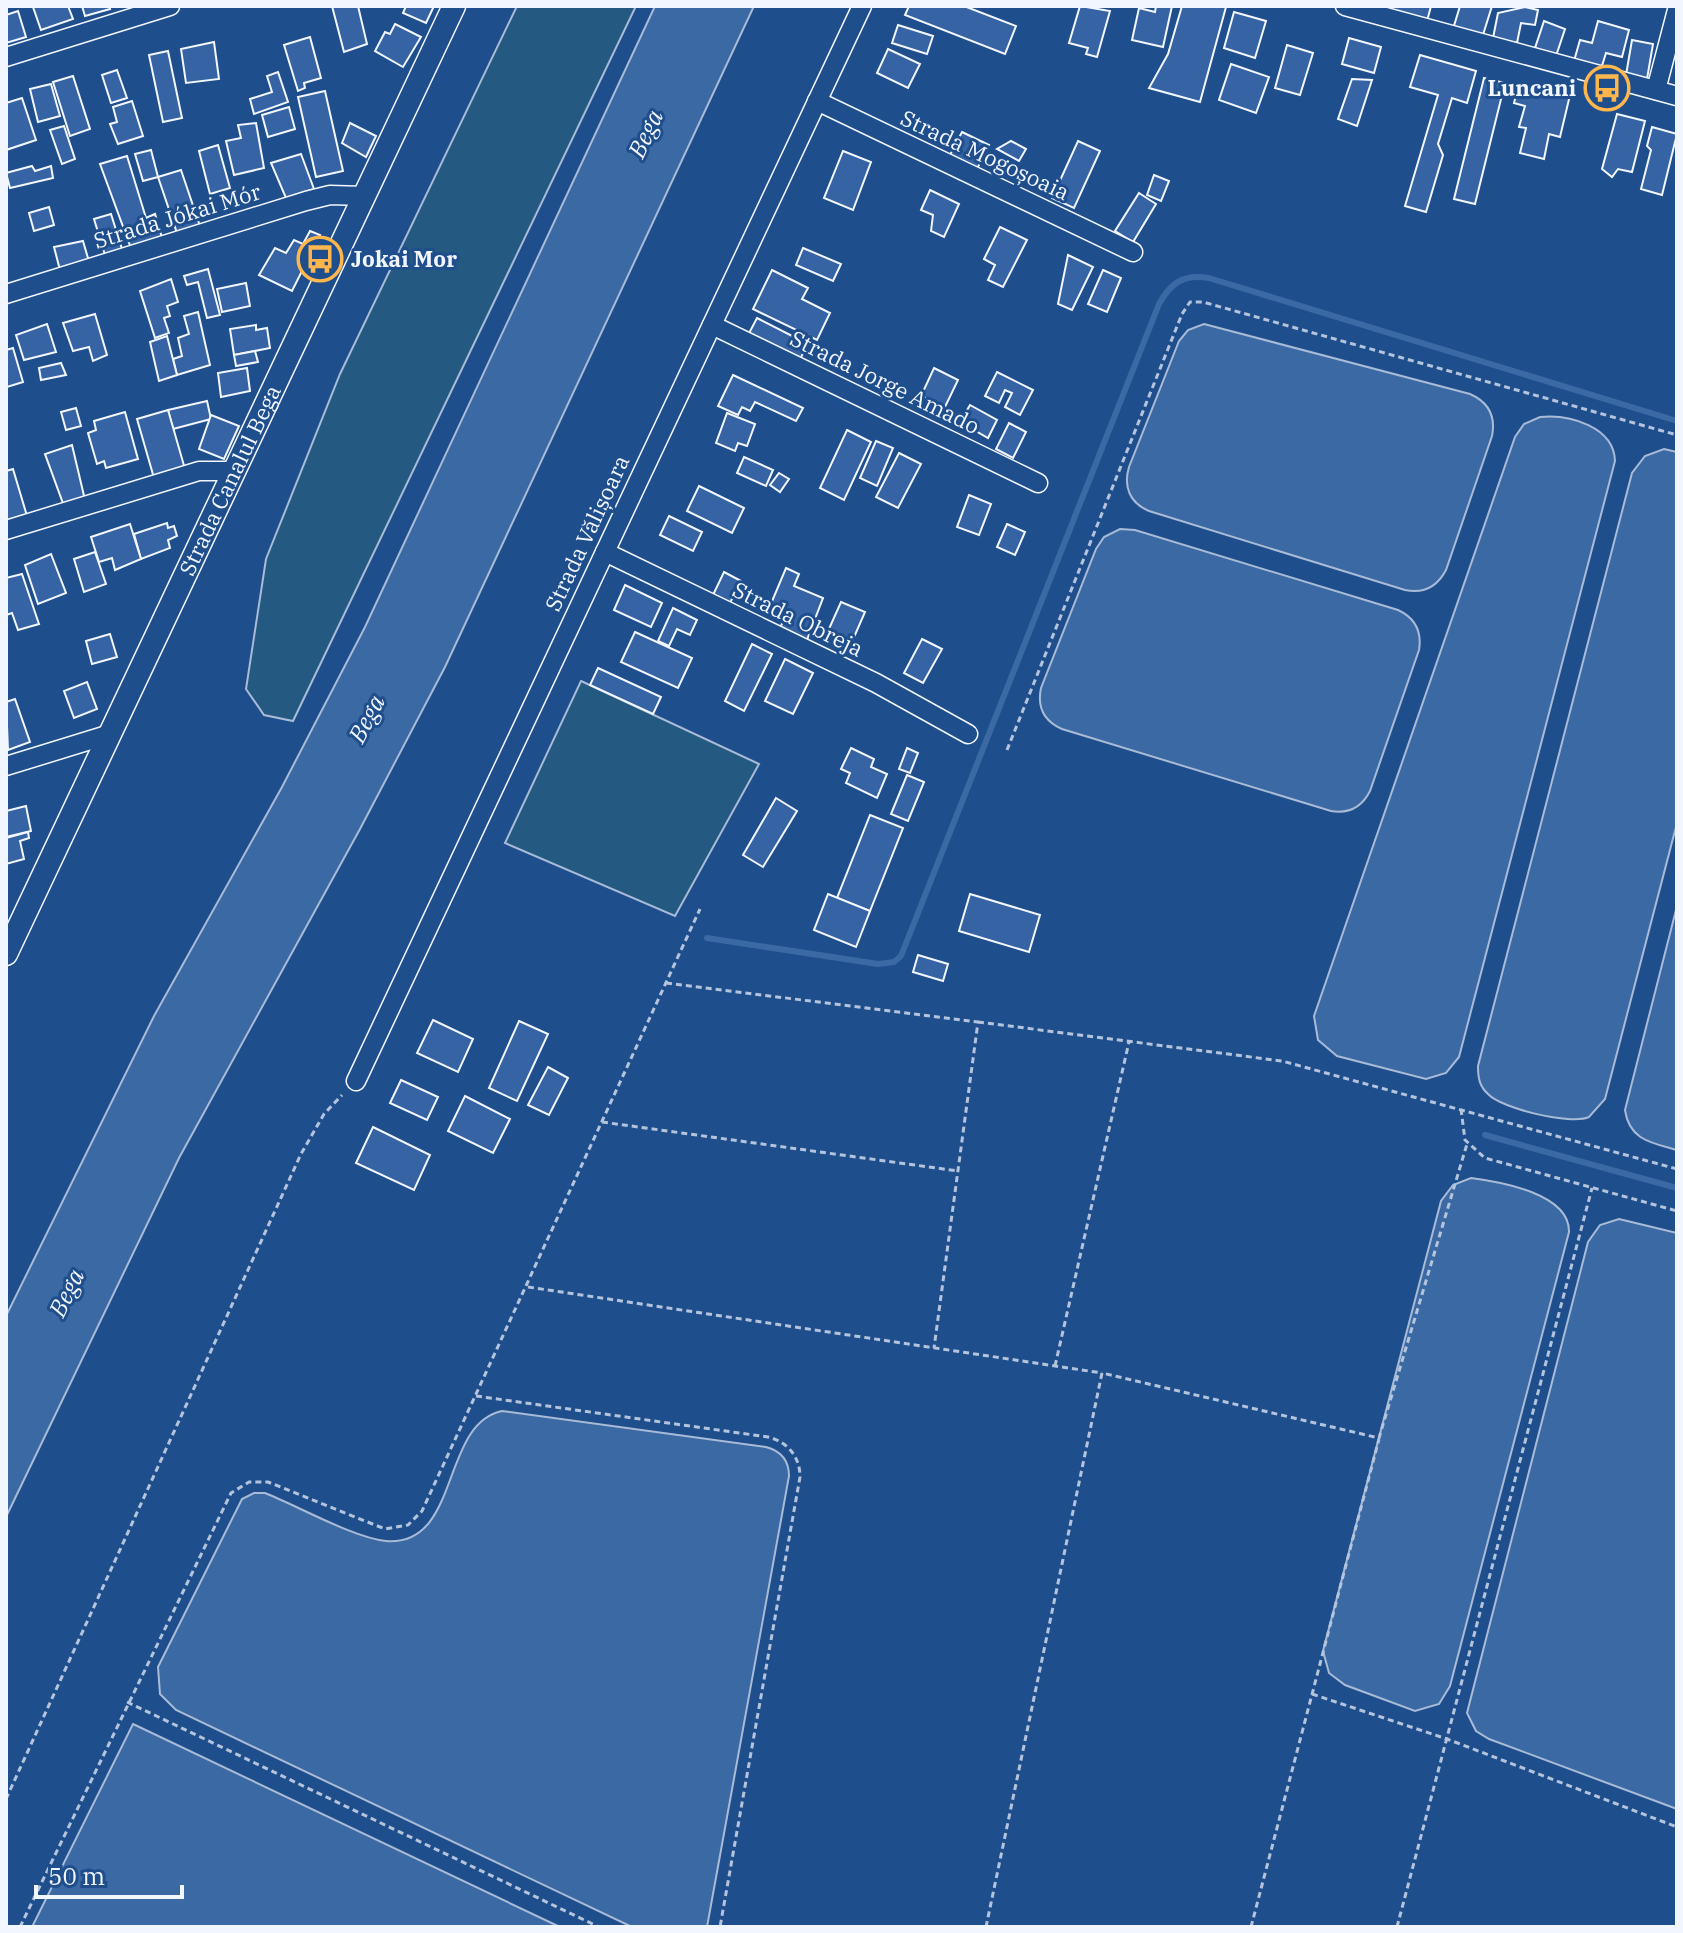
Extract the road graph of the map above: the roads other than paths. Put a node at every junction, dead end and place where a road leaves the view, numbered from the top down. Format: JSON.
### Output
{"nodes":[{"id":1,"x":170,"y":6,"type":"edge"},
{"id":2,"x":454,"y":6,"type":"edge"},
{"id":3,"x":862,"y":6,"type":"edge"},
{"id":4,"x":1345,"y":6,"type":"edge"},
{"id":5,"x":1677,"y":10,"type":"edge"},
{"id":6,"x":6,"y":57,"type":"edge"},
{"id":7,"x":1656,"y":90,"type":"junction"},
{"id":8,"x":1677,"y":96,"type":"edge"},
{"id":9,"x":817,"y":101,"type":"junction"},
{"id":10,"x":364,"y":196,"type":"junction"},
{"id":11,"x":1133,"y":252,"type":"dead end"},
{"id":12,"x":6,"y":294,"type":"edge"},
{"id":13,"x":712,"y":325,"type":"junction"},
{"id":14,"x":234,"y":471,"type":"junction"},
{"id":15,"x":1038,"y":483,"type":"dead end"},
{"id":16,"x":6,"y":530,"type":"edge"},
{"id":17,"x":605,"y":552,"type":"junction"},
{"id":18,"x":110,"y":734,"type":"junction"},
{"id":19,"x":968,"y":734,"type":"dead end"},
{"id":20,"x":6,"y":766,"type":"edge"},
{"id":21,"x":6,"y":954,"type":"edge"},
{"id":22,"x":356,"y":1081,"type":"road end"}],
"edges":[{"from":1,"to":6,"type":"street"},
{"from":2,"to":10,"type":"street","name":"Strada Canalul Bega"},
{"from":3,"to":9,"type":"street","name":"Strada Vălișoara"},
{"from":4,"to":7,"type":"street"},
{"from":5,"to":7,"type":"street"},
{"from":7,"to":8,"type":"street"},
{"from":9,"to":11,"type":"street","name":"Strada Mogoșoaia"},
{"from":9,"to":13,"type":"street","name":"Strada Vălișoara"},
{"from":10,"to":12,"type":"street","name":"Strada Jókai Mór"},
{"from":10,"to":14,"type":"street","name":"Strada Canalul Bega"},
{"from":13,"to":15,"type":"street","name":"Strada Jorge Amado"},
{"from":13,"to":17,"type":"street","name":"Strada Vălișoara"},
{"from":14,"to":16,"type":"street"},
{"from":14,"to":18,"type":"street","name":"Strada Canalul Bega"},
{"from":17,"to":19,"type":"street","name":"Strada Obreja"},
{"from":17,"to":22,"type":"street","name":"Strada Vălișoara"},
{"from":18,"to":20,"type":"street"},
{"from":18,"to":21,"type":"street","name":"Strada Canalul Bega"}]}
